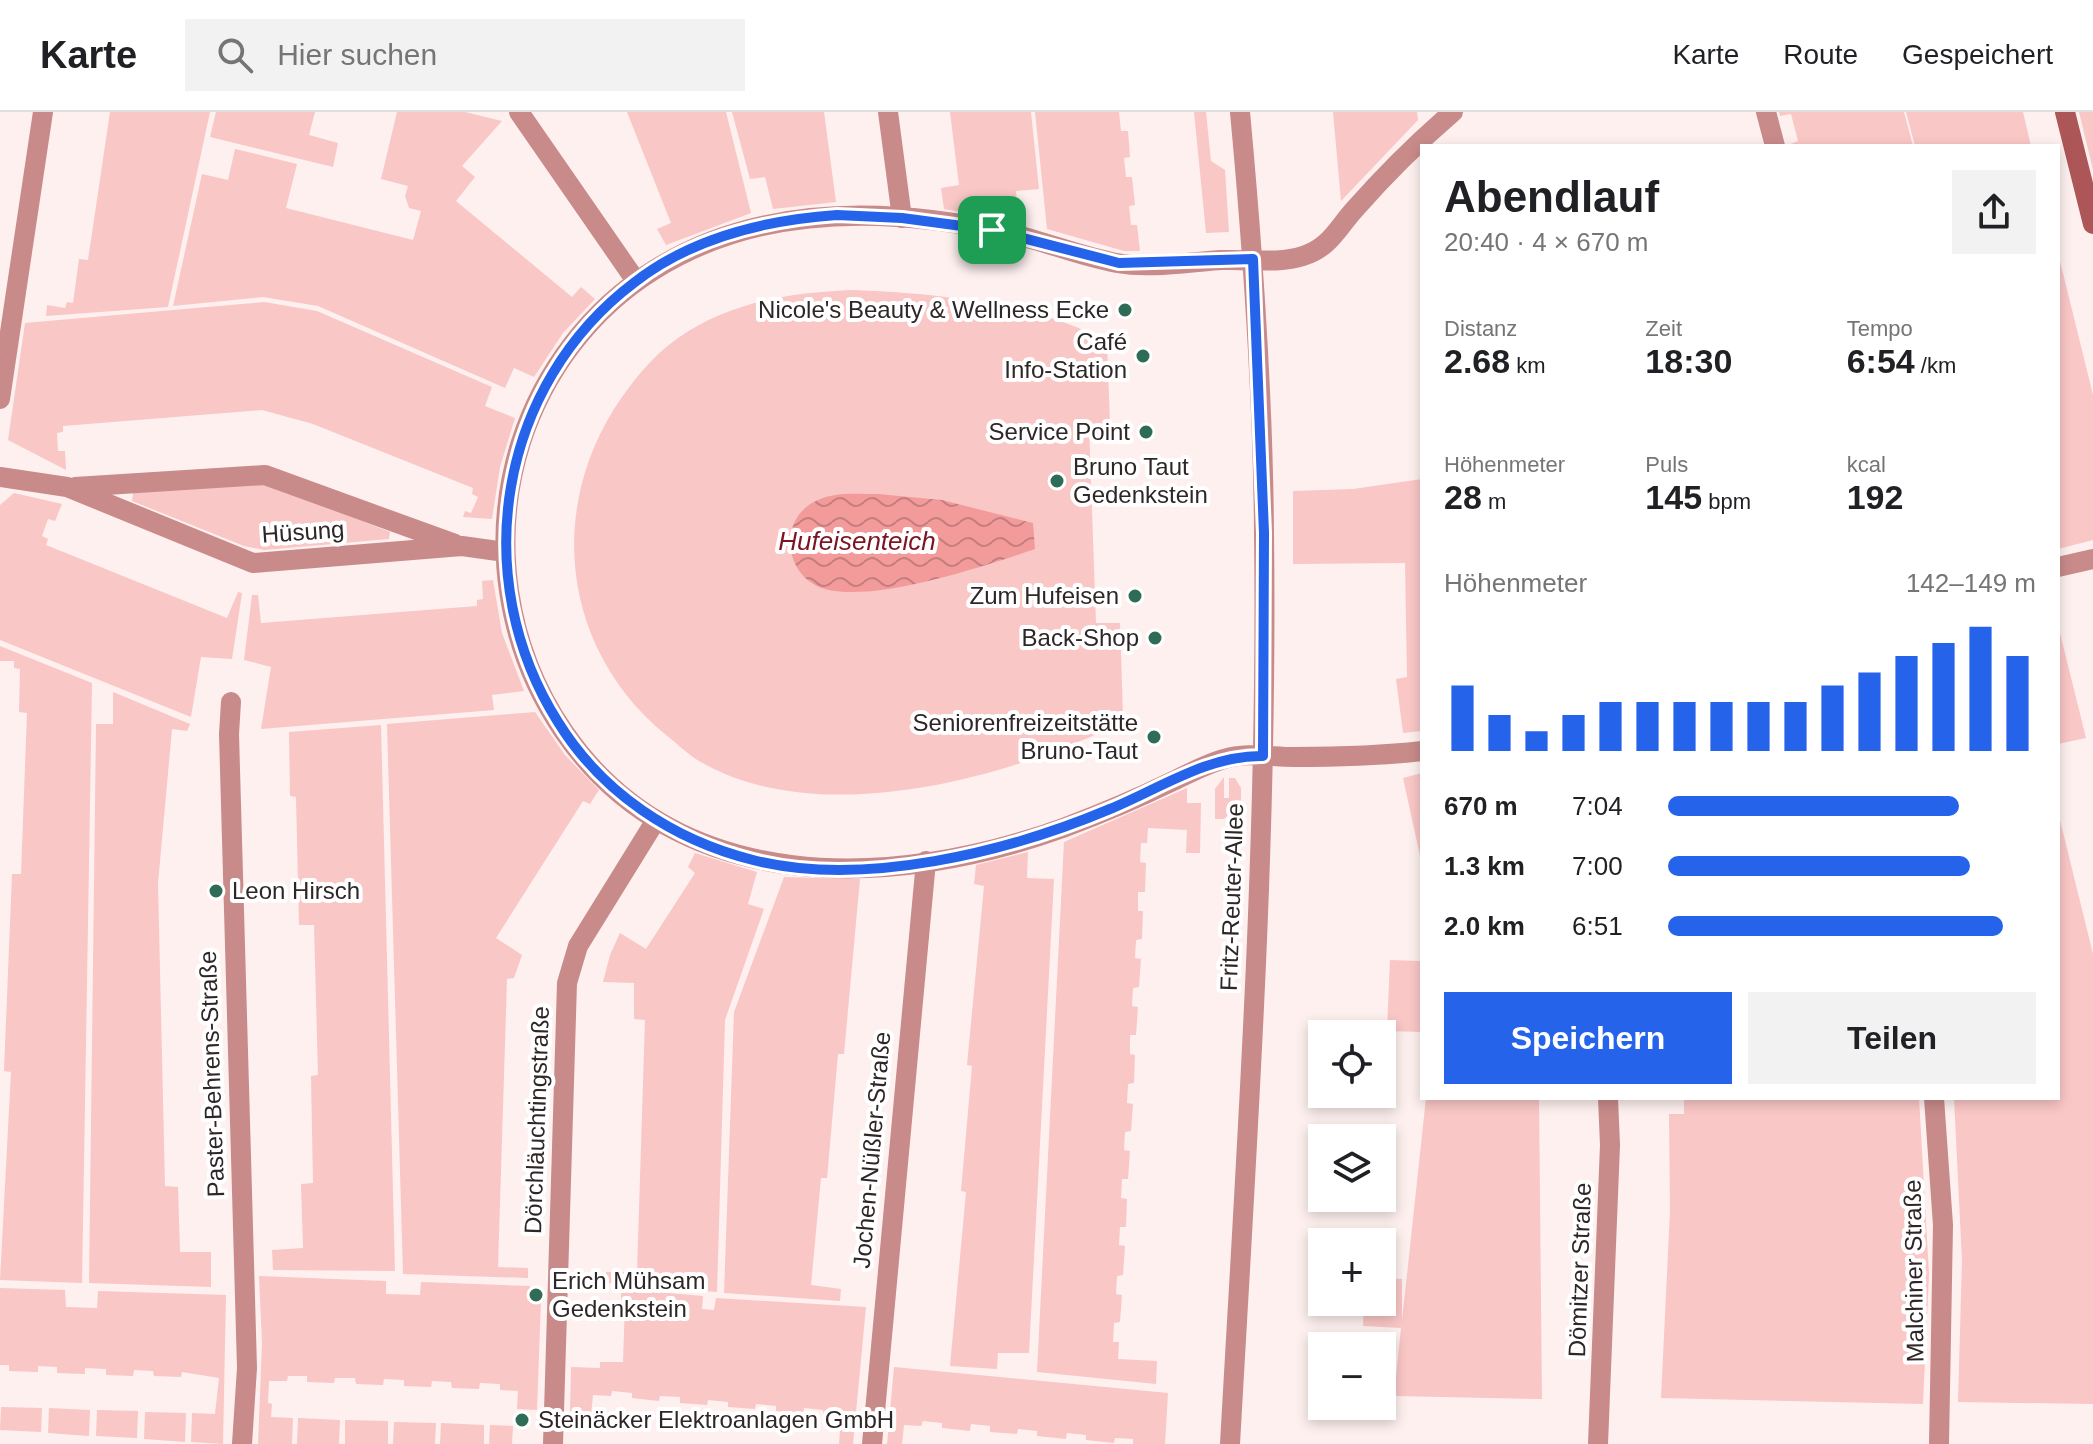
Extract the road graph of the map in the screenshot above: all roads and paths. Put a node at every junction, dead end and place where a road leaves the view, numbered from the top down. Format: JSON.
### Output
{"nodes":[{"id":1,"x":43,"y":112,"type":"edge"},
{"id":2,"x":519,"y":112,"type":"edge"},
{"id":3,"x":888,"y":112,"type":"edge"},
{"id":4,"x":1240,"y":112,"type":"edge"},
{"id":5,"x":1453,"y":112,"type":"edge"},
{"id":6,"x":1766,"y":112,"type":"edge"},
{"id":7,"x":2065,"y":112,"type":"edge"},
{"id":8,"x":1421,"y":144,"type":"edge"},
{"id":9,"x":1774,"y":144,"type":"edge"},
{"id":10,"x":1420,"y":145,"type":"edge"},
{"id":11,"x":902,"y":218,"type":"junction"},
{"id":12,"x":2093,"y":224,"type":"edge"},
{"id":13,"x":1253,"y":259,"type":"junction"},
{"id":14,"x":636,"y":281,"type":"junction"},
{"id":15,"x":0,"y":399,"type":"edge"},
{"id":16,"x":0,"y":477,"type":"edge"},
{"id":17,"x":67,"y":487,"type":"junction"},
{"id":18,"x":462,"y":546,"type":"junction"},
{"id":19,"x":505,"y":552,"type":"junction"},
{"id":20,"x":2093,"y":559,"type":"edge"},
{"id":21,"x":2060,"y":567,"type":"edge"},
{"id":22,"x":231,"y":702,"type":"dead end"},
{"id":23,"x":1420,"y":751,"type":"edge"},
{"id":24,"x":1263,"y":756,"type":"junction"},
{"id":25,"x":656,"y":820,"type":"junction"},
{"id":26,"x":926,"y":861,"type":"junction"},
{"id":27,"x":1608,"y":1100,"type":"edge"},
{"id":28,"x":1934,"y":1100,"type":"edge"},
{"id":29,"x":242,"y":1444,"type":"edge"},
{"id":30,"x":553,"y":1444,"type":"edge"},
{"id":31,"x":872,"y":1444,"type":"edge"},
{"id":32,"x":1230,"y":1444,"type":"edge"},
{"id":33,"x":1598,"y":1444,"type":"edge"},
{"id":34,"x":1939,"y":1444,"type":"edge"}],
"edges":[{"from":1,"to":15,"type":"street"},
{"from":2,"to":14,"type":"street"},
{"from":3,"to":11,"type":"street"},
{"from":4,"to":13,"type":"street","name":"Fritz-Reuter-Allee"},
{"from":5,"to":8,"type":"street"},
{"from":6,"to":9,"type":"street"},
{"from":7,"to":12,"type":"main road"},
{"from":10,"to":13,"type":"street"},
{"from":11,"to":13,"type":"street"},
{"from":11,"to":14,"type":"street"},
{"from":13,"to":24,"type":"street","name":"Fritz-Reuter-Allee"},
{"from":14,"to":19,"type":"street"},
{"from":16,"to":17,"type":"street","name":"Hüsung"},
{"from":17,"to":18,"type":"street","name":"Hüsung"},
{"from":17,"to":18,"type":"street","name":"Hüsung"},
{"from":18,"to":19,"type":"street","name":"Hüsung"},
{"from":19,"to":25,"type":"street"},
{"from":20,"to":21,"type":"street"},
{"from":22,"to":29,"type":"street","name":"Paster-Behrens-Straße"},
{"from":23,"to":24,"type":"street"},
{"from":24,"to":26,"type":"street"},
{"from":24,"to":32,"type":"street","name":"Fritz-Reuter-Allee"},
{"from":25,"to":26,"type":"street"},
{"from":25,"to":30,"type":"street","name":"Dörchläuchtingstraße"},
{"from":26,"to":31,"type":"street","name":"Jochen-Nüßler-Straße"},
{"from":27,"to":33,"type":"street","name":"Dömitzer Straße"},
{"from":28,"to":34,"type":"street","name":"Malchiner Straße"}]}
